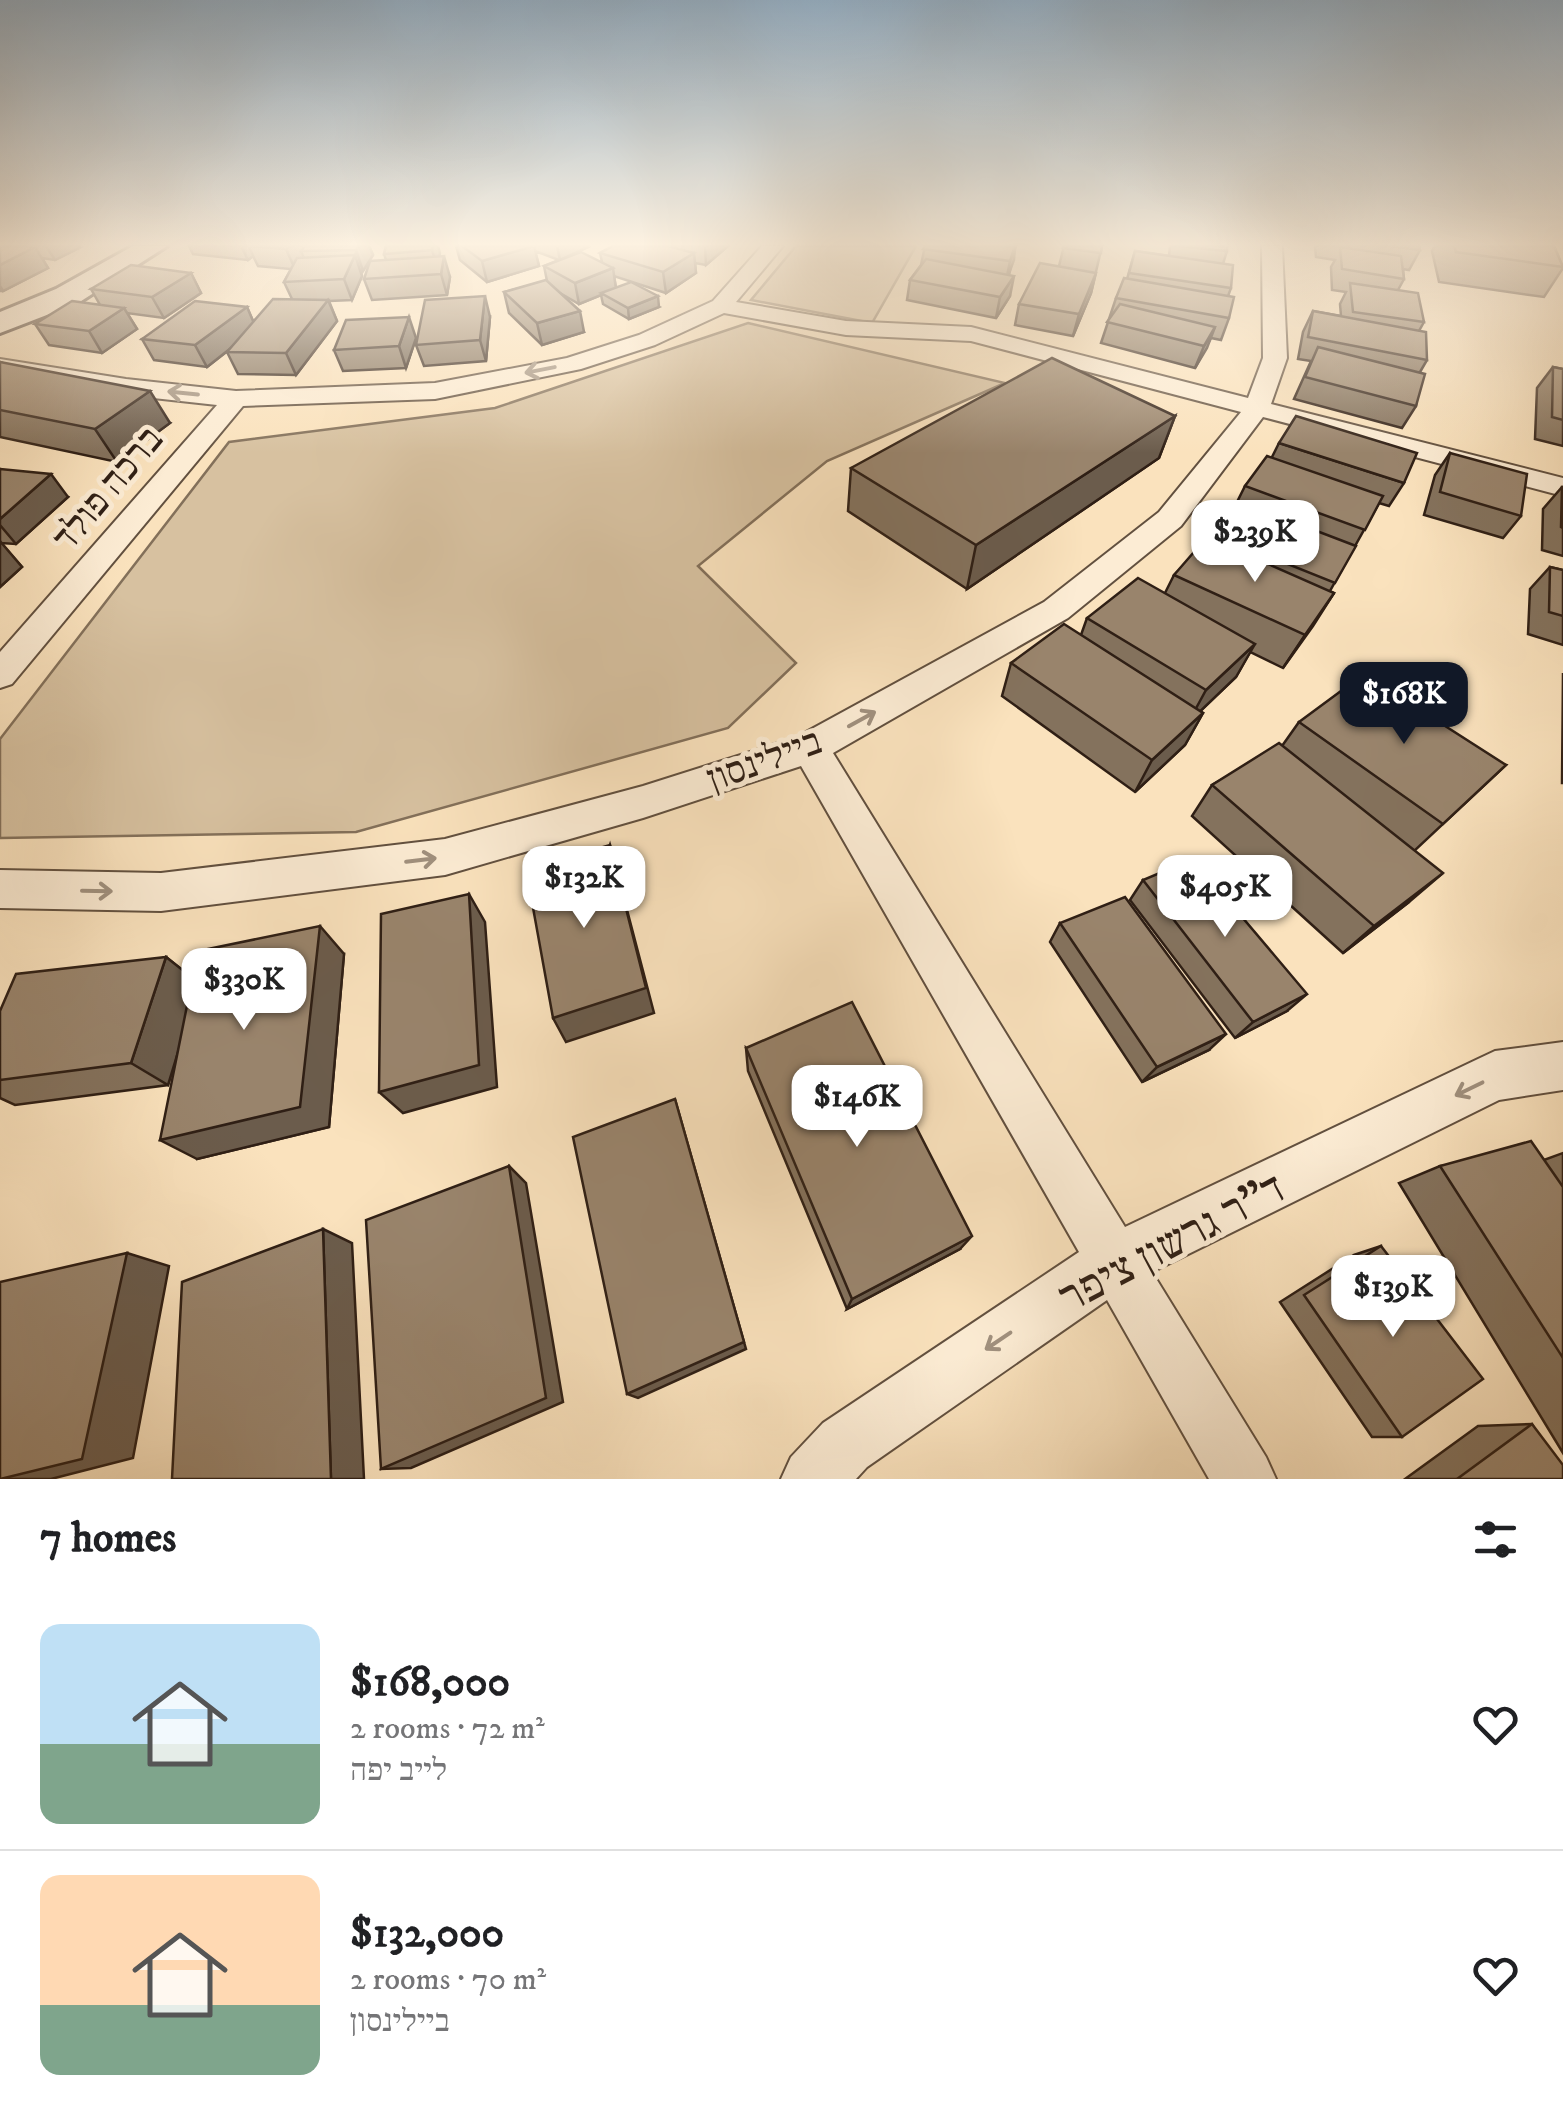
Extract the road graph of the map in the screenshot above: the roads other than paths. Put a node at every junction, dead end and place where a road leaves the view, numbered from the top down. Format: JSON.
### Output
{"nodes":[{"id":1,"x":45,"y":315,"type":"edge"},
{"id":2,"x":701,"y":315,"type":"edge"},
{"id":3,"x":772,"y":315,"type":"edge"},
{"id":4,"x":1274,"y":315,"type":"edge"},
{"id":5,"x":0,"y":355,"type":"edge"},
{"id":6,"x":0,"y":366,"type":"edge"},
{"id":7,"x":236,"y":399,"type":"junction"},
{"id":8,"x":1258,"y":408,"type":"junction"},
{"id":9,"x":1563,"y":487,"type":"edge"},
{"id":10,"x":0,"y":676,"type":"edge"},
{"id":11,"x":810,"y":748,"type":"junction"},
{"id":12,"x":0,"y":889,"type":"edge"},
{"id":13,"x":1563,"y":1066,"type":"edge"},
{"id":14,"x":1115,"y":1262,"type":"junction"},
{"id":15,"x":812,"y":1479,"type":"edge"},
{"id":16,"x":1244,"y":1479,"type":"edge"}],
"edges":[{"from":1,"to":5,"type":"main road"},
{"from":2,"to":7,"type":"street","one_way":true},
{"from":3,"to":8,"type":"street"},
{"from":4,"to":8,"type":"street","name":"ביילינסון"},
{"from":7,"to":6,"type":"street","one_way":true},
{"from":7,"to":10,"type":"street","name":"ברכה פולד"},
{"from":8,"to":9,"type":"street"},
{"from":11,"to":8,"type":"street","name":"ביילינסון","one_way":true},
{"from":12,"to":11,"type":"street","name":"ביילינסון","one_way":true},
{"from":11,"to":14,"type":"street"},
{"from":13,"to":14,"type":"street","name":"ד\"ר גרשון ציפר","one_way":true},
{"from":14,"to":15,"type":"street","name":"ד\"ר גרשון ציפר","one_way":true},
{"from":14,"to":16,"type":"street"}]}
